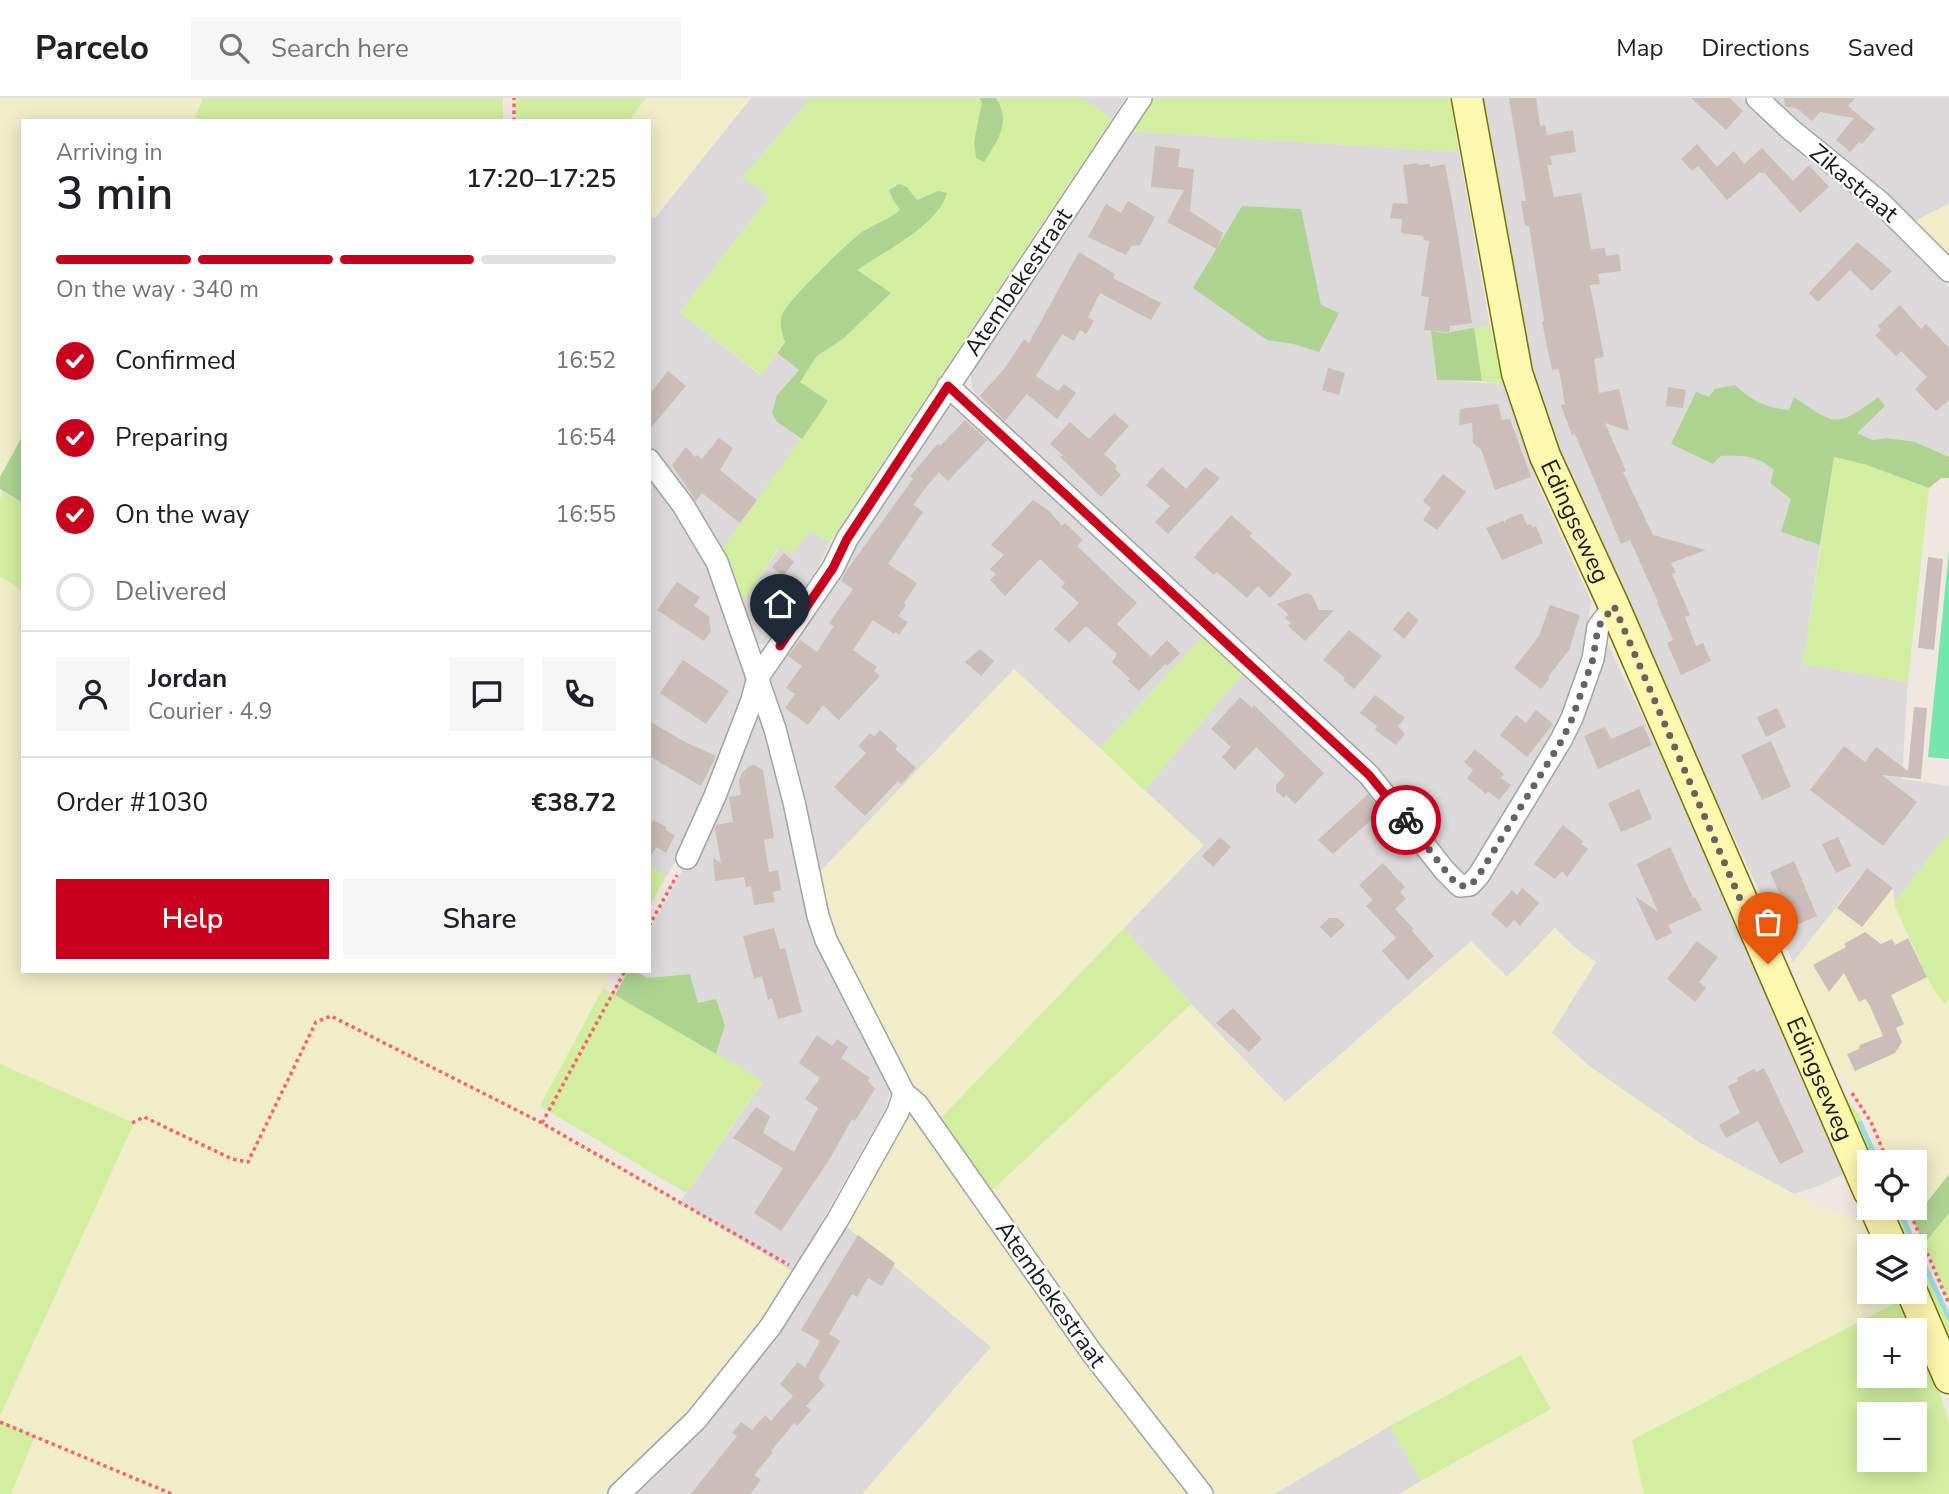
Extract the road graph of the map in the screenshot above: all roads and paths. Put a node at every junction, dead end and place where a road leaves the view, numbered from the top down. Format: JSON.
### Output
{"nodes":[{"id":1,"x":514,"y":98,"type":"edge"},
{"id":2,"x":1141,"y":98,"type":"edge"},
{"id":3,"x":1467,"y":98,"type":"edge"},
{"id":4,"x":1757,"y":98,"type":"edge"},
{"id":5,"x":514,"y":119,"type":"edge"},
{"id":6,"x":1949,"y":271,"type":"edge"},
{"id":7,"x":948,"y":386,"type":"junction"},
{"id":8,"x":651,"y":463,"type":"edge"},
{"id":9,"x":1614,"y":606,"type":"junction"},
{"id":10,"x":758,"y":677,"type":"junction"},
{"id":11,"x":687,"y":858,"type":"joint"},
{"id":12,"x":651,"y":922,"type":"edge"},
{"id":13,"x":624,"y":973,"type":"edge"},
{"id":14,"x":904,"y":1093,"type":"junction"},
{"id":15,"x":132,"y":1123,"type":"dead end"},
{"id":16,"x":542,"y":1123,"type":"junction"},
{"id":17,"x":1857,"y":1165,"type":"edge"},
{"id":18,"x":1913,"y":1220,"type":"edge"},
{"id":19,"x":803,"y":1273,"type":"junction"},
{"id":20,"x":1917,"y":1304,"type":"edge"},
{"id":21,"x":1949,"y":1304,"type":"edge"},
{"id":22,"x":1949,"y":1378,"type":"edge"},
{"id":23,"x":0,"y":1422,"type":"edge"},
{"id":24,"x":172,"y":1494,"type":"edge"},
{"id":25,"x":619,"y":1494,"type":"edge"},
{"id":26,"x":1202,"y":1494,"type":"edge"}],
"edges":[{"from":1,"to":5,"type":"path"},
{"from":2,"to":7,"type":"street","name":"Atembekestraat"},
{"from":3,"to":9,"type":"main road","name":"Edingseweg"},
{"from":4,"to":6,"type":"street","name":"Zikastraat"},
{"from":7,"to":9,"type":"street"},
{"from":7,"to":10,"type":"street","name":"Atembekestraat"},
{"from":8,"to":10,"type":"street","name":"Atembekestraat"},
{"from":9,"to":17,"type":"main road","name":"Edingseweg"},
{"from":10,"to":11,"type":"street","name":"Atembekestraat"},
{"from":10,"to":14,"type":"street","name":"Atembekestraat"},
{"from":11,"to":12,"type":"path"},
{"from":13,"to":16,"type":"path"},
{"from":14,"to":19,"type":"street"},
{"from":14,"to":26,"type":"street","name":"Atembekestraat"},
{"from":15,"to":16,"type":"path"},
{"from":16,"to":19,"type":"path"},
{"from":18,"to":21,"type":"path"},
{"from":19,"to":25,"type":"street"},
{"from":20,"to":22,"type":"main road"},
{"from":23,"to":24,"type":"path"}]}
